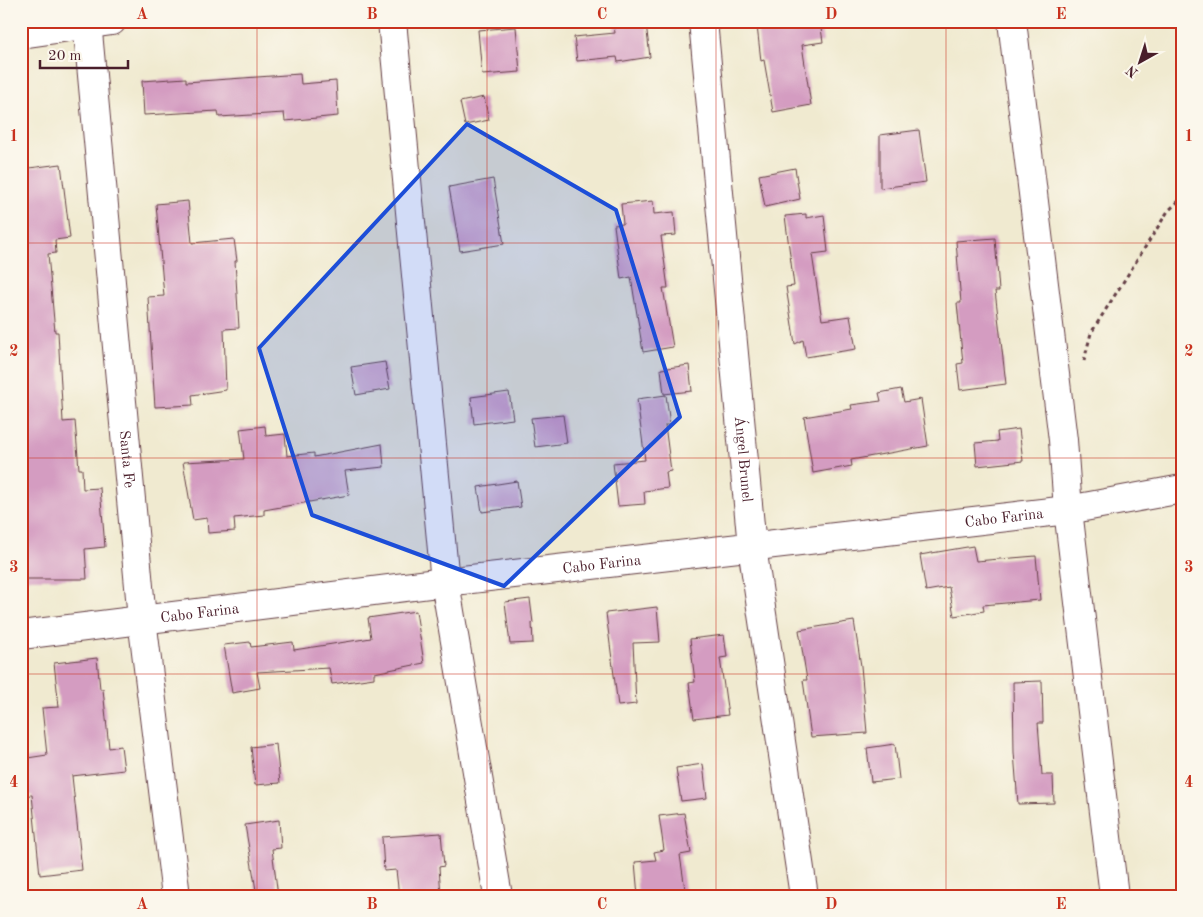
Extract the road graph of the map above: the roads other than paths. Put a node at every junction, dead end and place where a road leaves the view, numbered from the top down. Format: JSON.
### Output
{"nodes":[{"id":1,"x":392,"y":21,"type":"edge"},
{"id":2,"x":703,"y":21,"type":"edge"},
{"id":3,"x":1012,"y":21,"type":"edge"},
{"id":4,"x":96,"y":22,"type":"edge"},
{"id":5,"x":21,"y":34,"type":"edge"},
{"id":6,"x":1182,"y":490,"type":"edge"},
{"id":7,"x":1068,"y":510,"type":"junction"},
{"id":8,"x":752,"y":547,"type":"junction"},
{"id":9,"x":446,"y":582,"type":"junction"},
{"id":10,"x":142,"y":619,"type":"junction"},
{"id":11,"x":21,"y":634,"type":"edge"},
{"id":12,"x":176,"y":896,"type":"edge"},
{"id":13,"x":498,"y":896,"type":"edge"},
{"id":14,"x":804,"y":896,"type":"edge"},
{"id":15,"x":1114,"y":896,"type":"edge"}],
"edges":[{"from":1,"to":9,"type":"street"},
{"from":2,"to":8,"type":"street","name":"Ángel Brunel"},
{"from":3,"to":7,"type":"street"},
{"from":4,"to":5,"type":"street"},
{"from":4,"to":10,"type":"street","name":"Santa Fe"},
{"from":6,"to":7,"type":"street","name":"Cabo Farina"},
{"from":7,"to":8,"type":"street","name":"Cabo Farina"},
{"from":7,"to":15,"type":"street"},
{"from":8,"to":9,"type":"street","name":"Cabo Farina"},
{"from":8,"to":14,"type":"street","name":"Ángel Brunel"},
{"from":9,"to":10,"type":"street","name":"Cabo Farina"},
{"from":9,"to":13,"type":"street"},
{"from":10,"to":11,"type":"street","name":"Cabo Farina"},
{"from":10,"to":12,"type":"street","name":"Santa Fe"}]}
